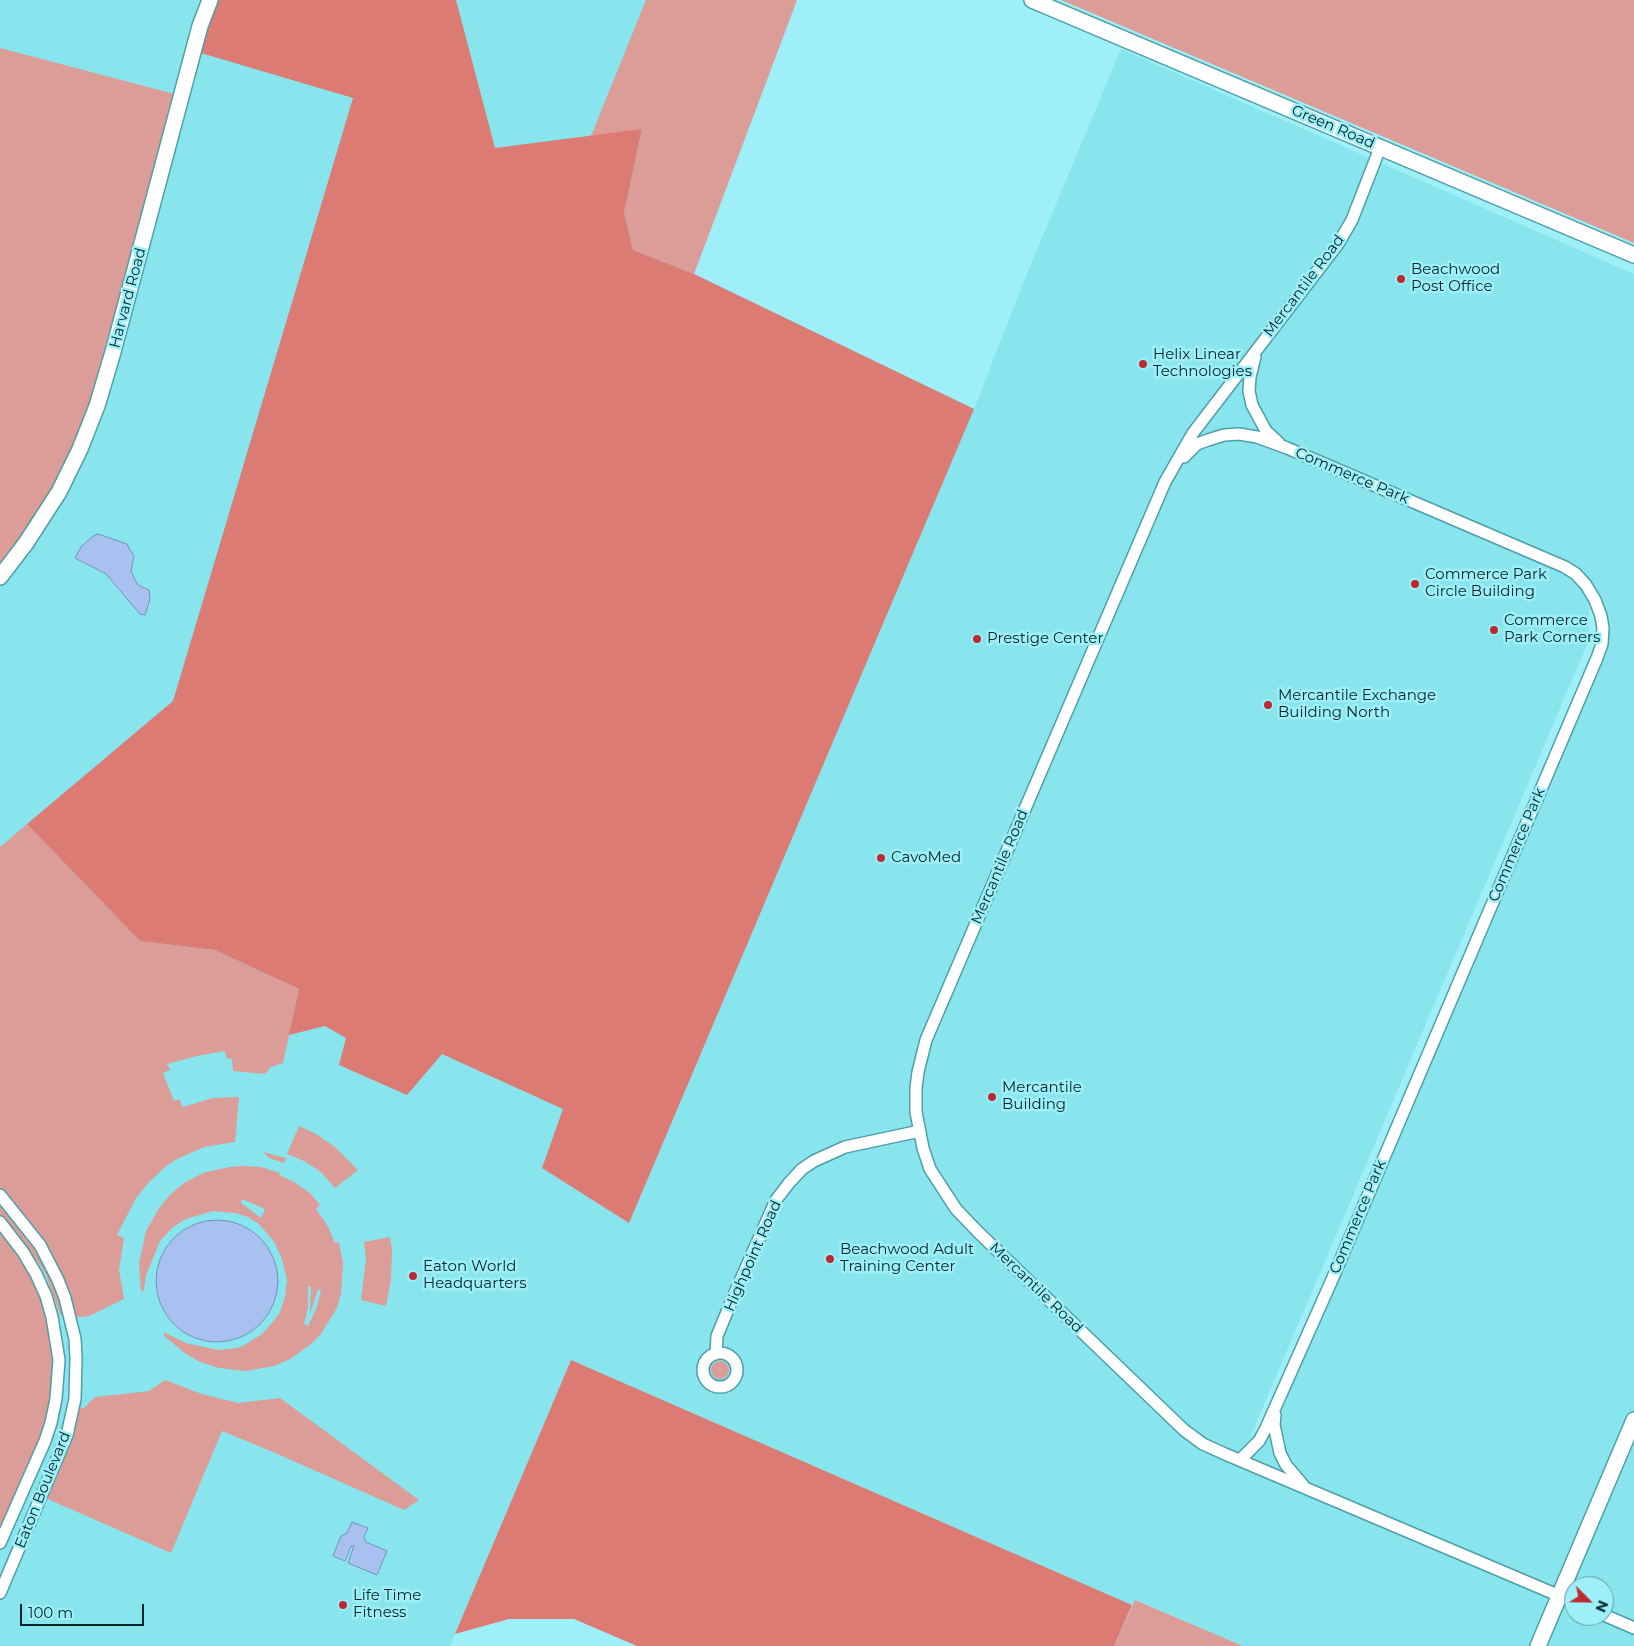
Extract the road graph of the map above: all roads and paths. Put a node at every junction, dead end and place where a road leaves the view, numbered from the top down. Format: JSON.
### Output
{"nodes":[{"id":1,"x":210,"y":0,"type":"edge"},
{"id":2,"x":1032,"y":0,"type":"edge"},
{"id":3,"x":1380,"y":148,"type":"junction"},
{"id":4,"x":1634,"y":255,"type":"edge"},
{"id":5,"x":1260,"y":346,"type":"junction"},
{"id":6,"x":1287,"y":448,"type":"junction"},
{"id":7,"x":1172,"y":468,"type":"junction"},
{"id":8,"x":0,"y":577,"type":"edge"},
{"id":9,"x":920,"y":1131,"type":"junction"},
{"id":10,"x":0,"y":1195,"type":"edge"},
{"id":11,"x":0,"y":1222,"type":"edge"},
{"id":12,"x":716,"y":1354,"type":"dead end"},
{"id":13,"x":1276,"y":1406,"type":"junction"},
{"id":14,"x":1634,"y":1420,"type":"edge"},
{"id":15,"x":1240,"y":1460,"type":"junction"},
{"id":16,"x":1305,"y":1488,"type":"junction"},
{"id":17,"x":0,"y":1543,"type":"edge"},
{"id":18,"x":0,"y":1593,"type":"edge"},
{"id":19,"x":1559,"y":1596,"type":"junction"},
{"id":20,"x":1564,"y":1598,"type":"edge"},
{"id":21,"x":1614,"y":1619,"type":"edge"},
{"id":22,"x":1634,"y":1628,"type":"edge"},
{"id":23,"x":1538,"y":1646,"type":"edge"}],
"edges":[{"from":1,"to":8,"type":"main road","name":"Harvard Road"},
{"from":2,"to":3,"type":"main road","name":"Green Road"},
{"from":3,"to":4,"type":"main road","name":"Green Road"},
{"from":3,"to":5,"type":"street","name":"Mercantile Road"},
{"from":5,"to":6,"type":"street","name":"Commerce Park"},
{"from":5,"to":7,"type":"street","name":"Mercantile Road"},
{"from":6,"to":7,"type":"street","name":"Commerce Park"},
{"from":6,"to":13,"type":"street","name":"Commerce Park"},
{"from":7,"to":9,"type":"street","name":"Mercantile Road"},
{"from":9,"to":12,"type":"street","name":"Highpoint Road"},
{"from":9,"to":15,"type":"street","name":"Mercantile Road"},
{"from":10,"to":18,"type":"street","name":"Eaton Boulevard"},
{"from":11,"to":17,"type":"street","name":"Eaton Boulevard"},
{"from":13,"to":15,"type":"street","name":"Commerce Park"},
{"from":13,"to":16,"type":"street","name":"Commerce Park"},
{"from":14,"to":19,"type":"main road"},
{"from":15,"to":16,"type":"street","name":"Mercantile Road"},
{"from":16,"to":19,"type":"street","name":"Commerce Park"},
{"from":19,"to":20,"type":"street","name":"Commerce Park"},
{"from":19,"to":23,"type":"main road"},
{"from":21,"to":22,"type":"street"}]}
